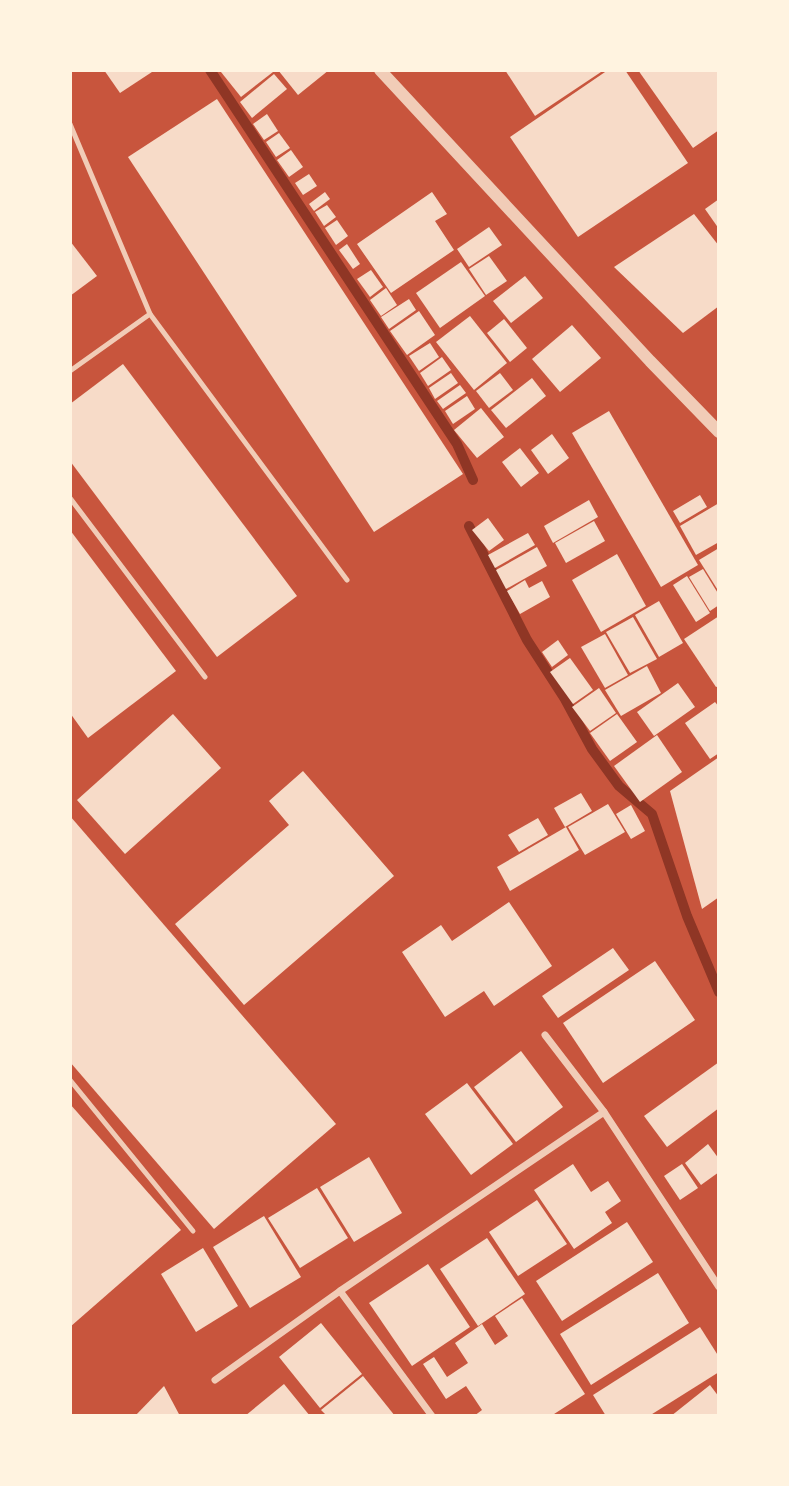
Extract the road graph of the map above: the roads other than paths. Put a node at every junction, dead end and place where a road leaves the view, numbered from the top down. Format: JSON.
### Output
{"nodes":[{"id":1,"x":380,"y":70,"type":"edge"},
{"id":2,"x":70,"y":124,"type":"edge"},
{"id":3,"x":150,"y":314,"type":"junction"},
{"id":4,"x":70,"y":371,"type":"edge"},
{"id":5,"x":719,"y":432,"type":"edge"},
{"id":6,"x":70,"y":498,"type":"edge"},
{"id":7,"x":347,"y":580,"type":"dead end"},
{"id":8,"x":205,"y":677,"type":"dead end"},
{"id":9,"x":545,"y":1035,"type":"dead end"},
{"id":10,"x":70,"y":1080,"type":"edge"},
{"id":11,"x":604,"y":1112,"type":"junction"},
{"id":12,"x":193,"y":1231,"type":"dead end"},
{"id":13,"x":719,"y":1287,"type":"edge"},
{"id":14,"x":340,"y":1291,"type":"junction"},
{"id":15,"x":215,"y":1380,"type":"dead end"},
{"id":16,"x":432,"y":1416,"type":"edge"}],
"edges":[{"from":1,"to":5,"type":"street"},
{"from":2,"to":3,"type":"lane"},
{"from":3,"to":4,"type":"lane"},
{"from":3,"to":7,"type":"lane"},
{"from":6,"to":8,"type":"lane"},
{"from":9,"to":11,"type":"street"},
{"from":10,"to":12,"type":"lane"},
{"from":11,"to":13,"type":"street"},
{"from":11,"to":14,"type":"street"},
{"from":14,"to":15,"type":"street"},
{"from":14,"to":16,"type":"street"}]}
